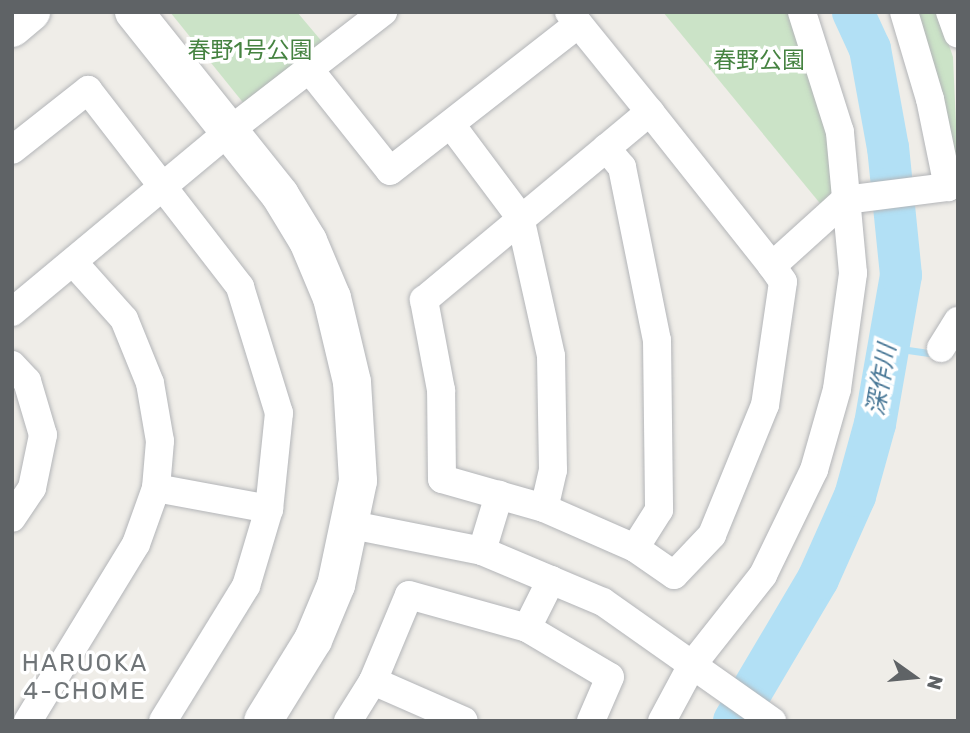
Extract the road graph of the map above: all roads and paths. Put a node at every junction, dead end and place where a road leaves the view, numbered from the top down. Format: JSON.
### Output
{"nodes":[{"id":1,"x":31,"y":12,"type":"edge"},
{"id":2,"x":134,"y":12,"type":"edge"},
{"id":3,"x":383,"y":12,"type":"edge"},
{"id":4,"x":802,"y":12,"type":"edge"},
{"id":5,"x":904,"y":12,"type":"edge"},
{"id":6,"x":950,"y":12,"type":"edge"},
{"id":7,"x":574,"y":18,"type":"edge"},
{"id":8,"x":12,"y":28,"type":"edge"},
{"id":9,"x":958,"y":34,"type":"edge"},
{"id":10,"x":309,"y":69,"type":"junction"},
{"id":11,"x":650,"y":112,"type":"junction"},
{"id":12,"x":452,"y":126,"type":"junction"},
{"id":13,"x":229,"y":131,"type":"junction"},
{"id":14,"x":606,"y":148,"type":"junction"},
{"id":15,"x":12,"y":150,"type":"edge"},
{"id":16,"x":953,"y":184,"type":"edge"},
{"id":17,"x":166,"y":185,"type":"junction"},
{"id":18,"x":845,"y":200,"type":"junction"},
{"id":19,"x":520,"y":217,"type":"junction"},
{"id":20,"x":73,"y":262,"type":"junction"},
{"id":21,"x":772,"y":266,"type":"junction"},
{"id":22,"x":12,"y":312,"type":"edge"},
{"id":23,"x":958,"y":321,"type":"edge"},
{"id":24,"x":941,"y":348,"type":"dead end"},
{"id":25,"x":12,"y":365,"type":"edge"},
{"id":26,"x":156,"y":488,"type":"junction"},
{"id":27,"x":499,"y":495,"type":"junction"},
{"id":28,"x":544,"y":508,"type":"junction"},
{"id":29,"x":269,"y":509,"type":"junction"},
{"id":30,"x":12,"y":519,"type":"edge"},
{"id":31,"x":352,"y":526,"type":"junction"},
{"id":32,"x":635,"y":548,"type":"junction"},
{"id":33,"x":482,"y":551,"type":"junction"},
{"id":34,"x":551,"y":580,"type":"junction"},
{"id":35,"x":527,"y":628,"type":"junction"},
{"id":36,"x":692,"y":665,"type":"junction"},
{"id":37,"x":373,"y":681,"type":"junction"},
{"id":38,"x":28,"y":721,"type":"edge"},
{"id":39,"x":163,"y":721,"type":"edge"},
{"id":40,"x":263,"y":721,"type":"edge"},
{"id":41,"x":348,"y":721,"type":"edge"},
{"id":42,"x":464,"y":721,"type":"edge"},
{"id":43,"x":591,"y":721,"type":"edge"},
{"id":44,"x":662,"y":721,"type":"edge"},
{"id":45,"x":772,"y":721,"type":"edge"}],
"edges":[{"from":1,"to":8,"type":"street"},
{"from":2,"to":13,"type":"street"},
{"from":3,"to":10,"type":"street"},
{"from":4,"to":18,"type":"street"},
{"from":5,"to":16,"type":"street"},
{"from":6,"to":9,"type":"street"},
{"from":7,"to":11,"type":"street"},
{"from":7,"to":12,"type":"street"},
{"from":10,"to":12,"type":"street"},
{"from":10,"to":13,"type":"street"},
{"from":11,"to":14,"type":"street"},
{"from":11,"to":21,"type":"street"},
{"from":12,"to":19,"type":"street"},
{"from":13,"to":17,"type":"street"},
{"from":13,"to":31,"type":"street"},
{"from":14,"to":19,"type":"street"},
{"from":14,"to":32,"type":"street"},
{"from":15,"to":17,"type":"street"},
{"from":16,"to":18,"type":"street"},
{"from":17,"to":20,"type":"street"},
{"from":17,"to":29,"type":"street"},
{"from":18,"to":21,"type":"street"},
{"from":18,"to":36,"type":"street"},
{"from":19,"to":27,"type":"street"},
{"from":19,"to":28,"type":"street"},
{"from":20,"to":22,"type":"street"},
{"from":20,"to":26,"type":"street"},
{"from":21,"to":32,"type":"street"},
{"from":23,"to":24,"type":"street"},
{"from":25,"to":30,"type":"street"},
{"from":26,"to":29,"type":"street"},
{"from":26,"to":38,"type":"street"},
{"from":27,"to":28,"type":"street"},
{"from":27,"to":33,"type":"street"},
{"from":28,"to":32,"type":"street"},
{"from":29,"to":39,"type":"street"},
{"from":31,"to":33,"type":"street"},
{"from":31,"to":40,"type":"street"},
{"from":33,"to":34,"type":"street"},
{"from":34,"to":35,"type":"street"},
{"from":34,"to":36,"type":"street"},
{"from":35,"to":37,"type":"street"},
{"from":35,"to":43,"type":"street"},
{"from":36,"to":44,"type":"street"},
{"from":36,"to":45,"type":"street"},
{"from":37,"to":41,"type":"street"},
{"from":37,"to":42,"type":"street"}]}
